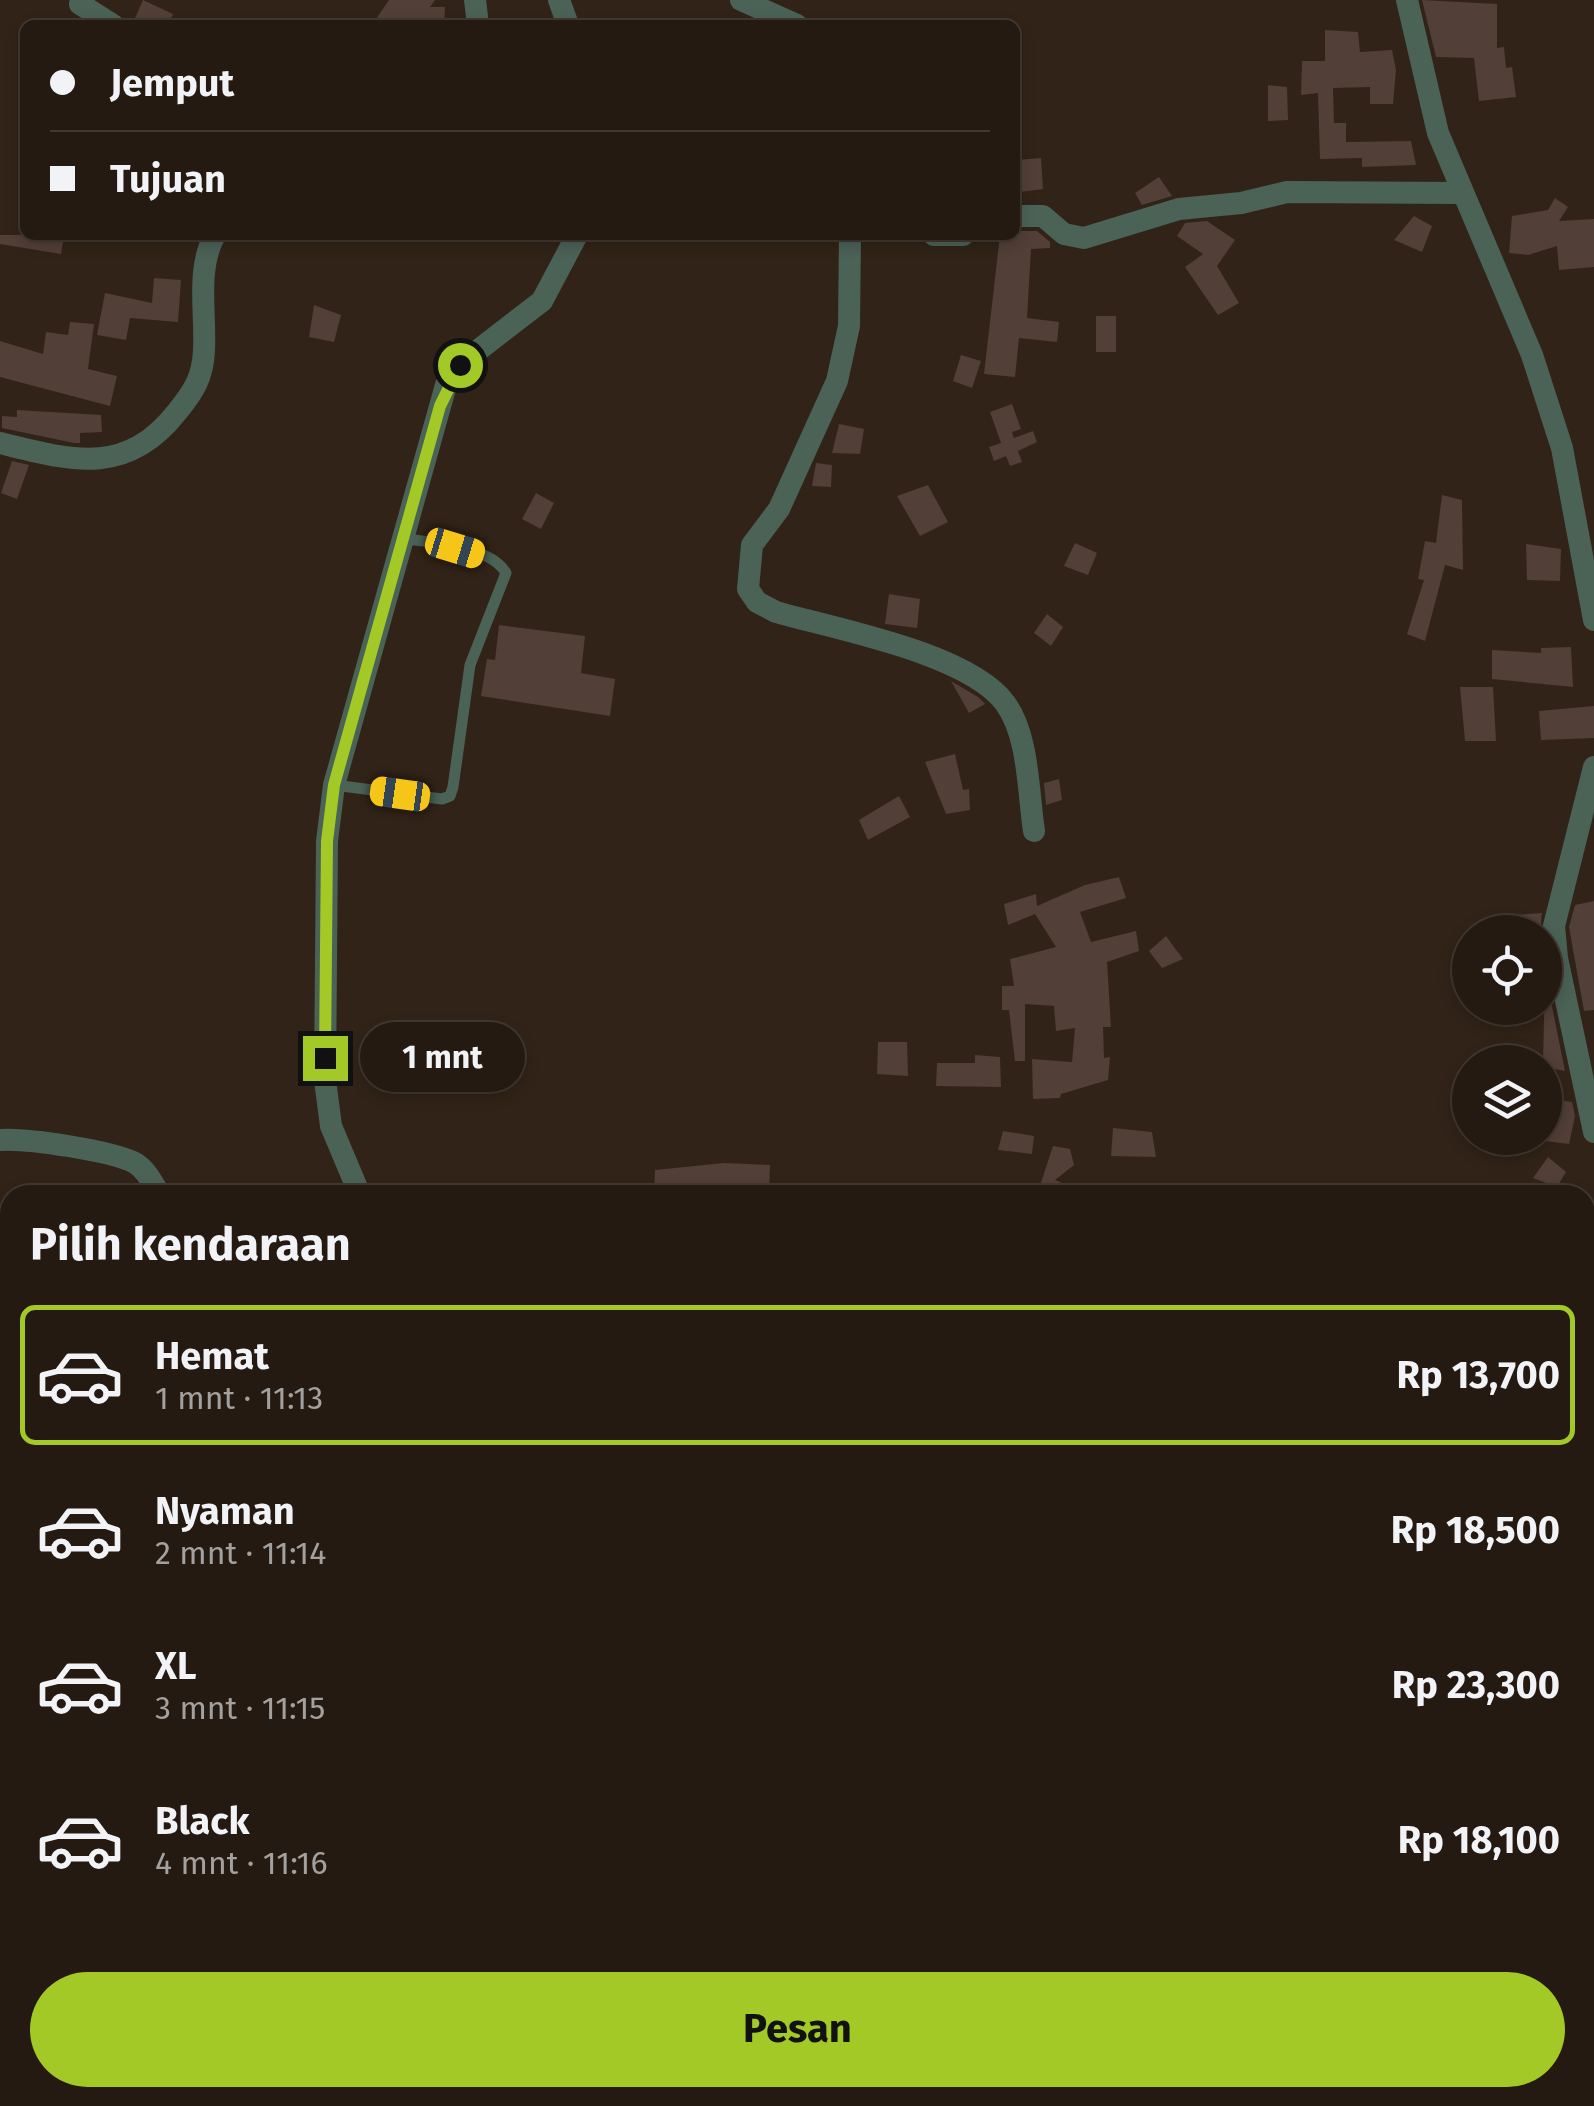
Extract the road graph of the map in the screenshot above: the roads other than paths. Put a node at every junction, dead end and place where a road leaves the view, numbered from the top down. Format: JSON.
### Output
{"nodes":[{"id":1,"x":741,"y":0,"type":"edge"},
{"id":2,"x":1407,"y":0,"type":"edge"},
{"id":3,"x":80,"y":4,"type":"dead end"},
{"id":4,"x":105,"y":20,"type":"edge"},
{"id":5,"x":786,"y":20,"type":"edge"},
{"id":6,"x":1461,"y":192,"type":"junction"},
{"id":7,"x":1020,"y":216,"type":"edge"},
{"id":8,"x":213,"y":240,"type":"edge"},
{"id":9,"x":574,"y":240,"type":"edge"},
{"id":10,"x":850,"y":240,"type":"edge"},
{"id":11,"x":0,"y":443,"type":"edge"},
{"id":12,"x":401,"y":538,"type":"junction"},
{"id":13,"x":1594,"y":620,"type":"edge"},
{"id":14,"x":1594,"y":768,"type":"edge"},
{"id":15,"x":334,"y":785,"type":"junction"},
{"id":16,"x":1034,"y":831,"type":"dead end"},
{"id":17,"x":1594,"y":1132,"type":"edge"},
{"id":18,"x":0,"y":1140,"type":"edge"},
{"id":19,"x":154,"y":1185,"type":"edge"},
{"id":20,"x":356,"y":1185,"type":"edge"}],
"edges":[{"from":1,"to":5,"type":"street"},
{"from":2,"to":6,"type":"street"},
{"from":3,"to":4,"type":"street"},
{"from":6,"to":7,"type":"street"},
{"from":6,"to":13,"type":"street"},
{"from":8,"to":11,"type":"street"},
{"from":9,"to":12,"type":"street"},
{"from":10,"to":16,"type":"street"},
{"from":12,"to":15,"type":"street"},
{"from":12,"to":15,"type":"lane"},
{"from":14,"to":17,"type":"street"},
{"from":15,"to":20,"type":"street"},
{"from":18,"to":19,"type":"street"}]}
